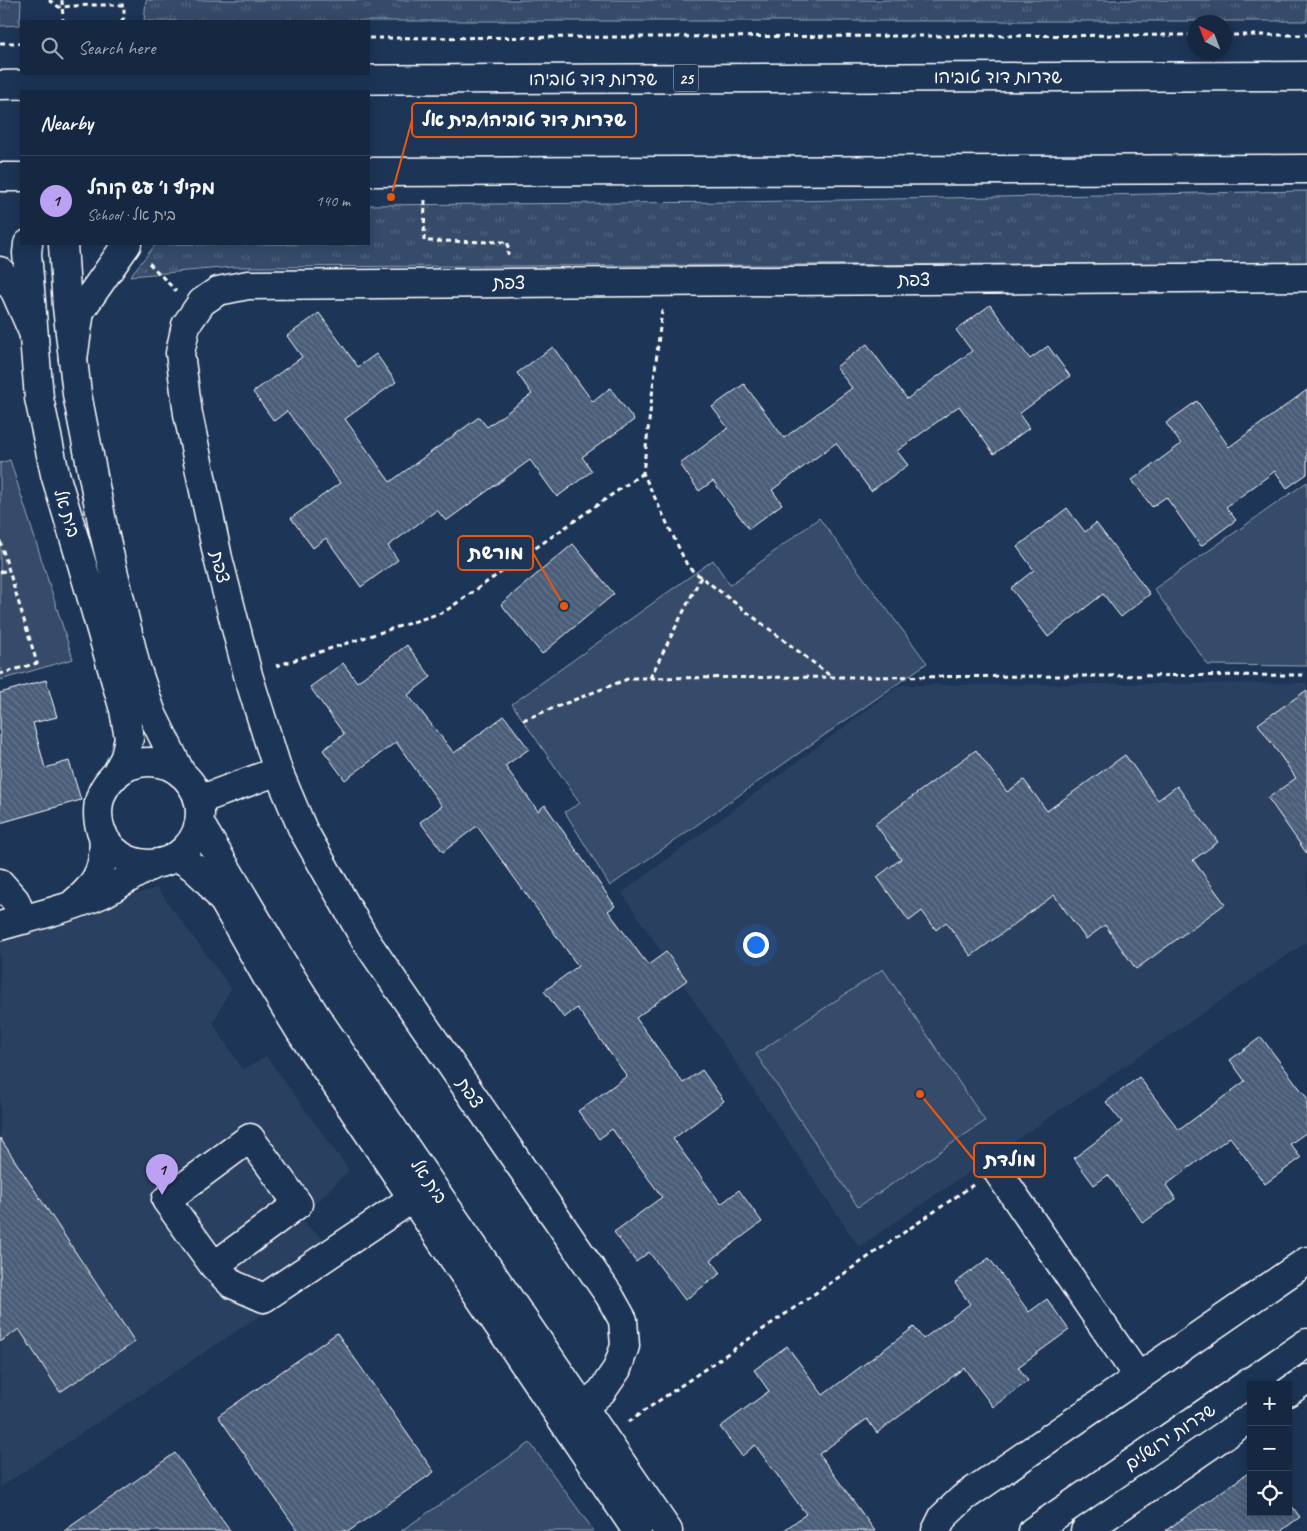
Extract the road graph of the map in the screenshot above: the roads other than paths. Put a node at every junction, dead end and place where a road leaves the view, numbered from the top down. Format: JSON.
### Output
{"nodes":[{"id":1,"x":1307,"y":76,"type":"edge"},
{"id":2,"x":0,"y":85,"type":"edge"},
{"id":3,"x":65,"y":89,"type":"edge"},
{"id":4,"x":1307,"y":169,"type":"edge"},
{"id":5,"x":370,"y":172,"type":"edge"},
{"id":6,"x":0,"y":177,"type":"edge"},
{"id":7,"x":20,"y":177,"type":"edge"},
{"id":8,"x":28,"y":245,"type":"edge"},
{"id":9,"x":63,"y":245,"type":"edge"},
{"id":10,"x":126,"y":245,"type":"edge"},
{"id":11,"x":0,"y":271,"type":"edge"},
{"id":12,"x":1307,"y":277,"type":"edge"},
{"id":13,"x":33,"y":332,"type":"junction"},
{"id":14,"x":73,"y":359,"type":"junction"},
{"id":15,"x":278,"y":771,"type":"junction"},
{"id":16,"x":182,"y":773,"type":"junction"},
{"id":17,"x":116,"y":776,"type":"junction"},
{"id":18,"x":199,"y":812,"type":"junction"},
{"id":19,"x":103,"y":834,"type":"junction"},
{"id":20,"x":166,"y":860,"type":"junction"},
{"id":21,"x":0,"y":883,"type":"edge"},
{"id":22,"x":68,"y":907,"type":"junction"},
{"id":23,"x":12,"y":923,"type":"edge"},
{"id":24,"x":996,"y":1169,"type":"road end"},
{"id":25,"x":413,"y":1198,"type":"junction"},
{"id":26,"x":1307,"y":1261,"type":"edge"},
{"id":27,"x":214,"y":1266,"type":"junction"},
{"id":28,"x":1307,"y":1344,"type":"edge"},
{"id":29,"x":1138,"y":1377,"type":"junction"},
{"id":30,"x":1307,"y":1379,"type":"edge"},
{"id":31,"x":1292,"y":1389,"type":"edge"},
{"id":32,"x":584,"y":1408,"type":"junction"},
{"id":33,"x":1247,"y":1420,"type":"edge"},
{"id":34,"x":637,"y":1531,"type":"edge"},
{"id":35,"x":668,"y":1531,"type":"edge"},
{"id":36,"x":936,"y":1531,"type":"edge"},
{"id":37,"x":1033,"y":1531,"type":"edge"},
{"id":38,"x":1085,"y":1531,"type":"edge"}],
"edges":[{"from":1,"to":3,"type":"main road","name":"שדרות דוד טוביהו","number":"25"},
{"from":2,"to":3,"type":"main road","name":"שדרות דוד טוביהו","number":"25"},
{"from":4,"to":5,"type":"main road"},
{"from":6,"to":7,"type":"main road"},
{"from":8,"to":13,"type":"main road","name":"בית אל"},
{"from":9,"to":14,"type":"main road","name":"בית אל"},
{"from":10,"to":14,"type":"main road"},
{"from":11,"to":13,"type":"main road"},
{"from":12,"to":15,"type":"main road","name":"צפת"},
{"from":13,"to":17,"type":"main road","name":"בית אל"},
{"from":14,"to":16,"type":"main road","name":"בית אל"},
{"from":15,"to":18,"type":"main road"},
{"from":15,"to":32,"type":"main road","name":"צפת"},
{"from":16,"to":17,"type":"main road"},
{"from":16,"to":18,"type":"main road"},
{"from":17,"to":19,"type":"main road"},
{"from":18,"to":20,"type":"main road"},
{"from":18,"to":32,"type":"main road","name":"בית אל"},
{"from":19,"to":20,"type":"main road"},
{"from":19,"to":22,"type":"main road"},
{"from":20,"to":22,"type":"main road"},
{"from":20,"to":25,"type":"main road","name":"בית אל"},
{"from":21,"to":23,"type":"main road"},
{"from":22,"to":23,"type":"main road"},
{"from":24,"to":29,"type":"main road"},
{"from":25,"to":27,"type":"main road"},
{"from":25,"to":34,"type":"main road","name":"בית אל"},
{"from":26,"to":29,"type":"main road"},
{"from":27,"to":27,"type":"main road"},
{"from":28,"to":37,"type":"main road","name":"שדרות ירושלים"},
{"from":29,"to":36,"type":"main road"},
{"from":30,"to":31,"type":"main road"},
{"from":32,"to":35,"type":"main road","name":"בית אל"},
{"from":33,"to":38,"type":"main road","name":"שדרות ירושלים"}]}
